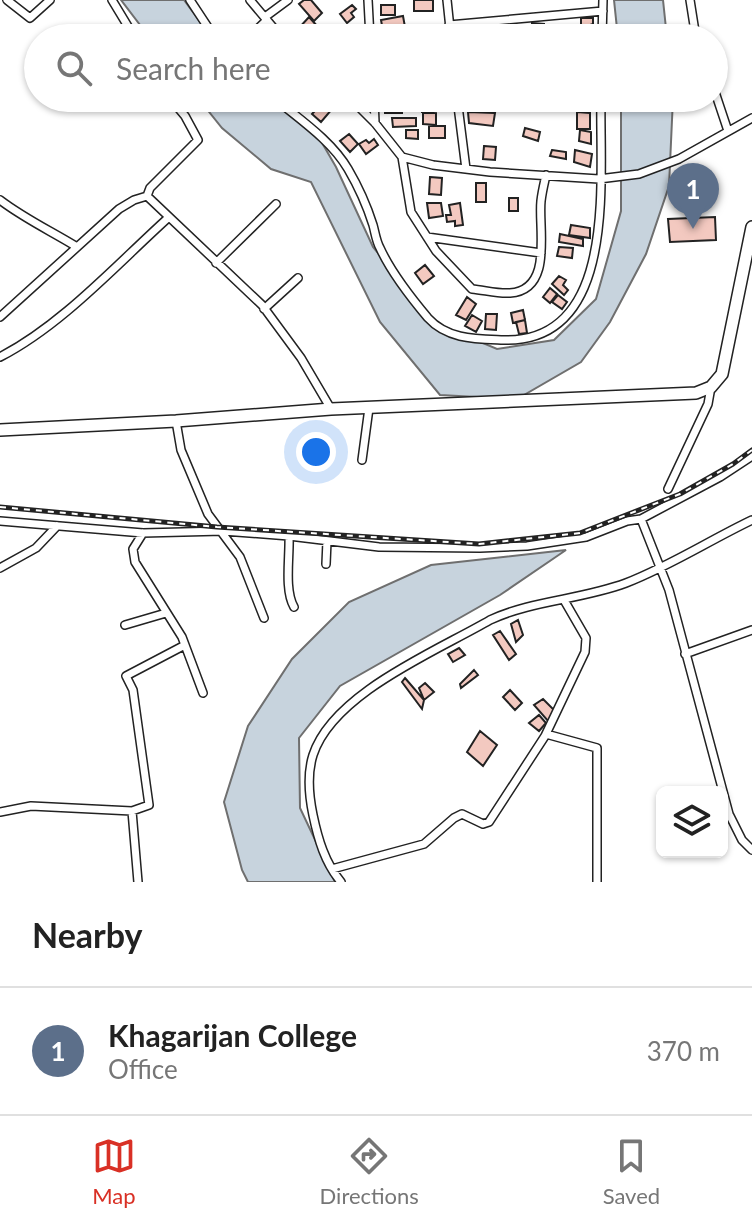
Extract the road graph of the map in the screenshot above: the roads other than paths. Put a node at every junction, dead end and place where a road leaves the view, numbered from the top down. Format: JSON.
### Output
{"nodes":[{"id":1,"x":7,"y":0,"type":"edge"},
{"id":2,"x":50,"y":0,"type":"edge"},
{"id":3,"x":112,"y":0,"type":"edge"},
{"id":4,"x":190,"y":0,"type":"edge"},
{"id":5,"x":250,"y":0,"type":"edge"},
{"id":6,"x":288,"y":0,"type":"edge"},
{"id":7,"x":368,"y":0,"type":"edge"},
{"id":8,"x":447,"y":0,"type":"edge"},
{"id":9,"x":603,"y":0,"type":"edge"},
{"id":10,"x":690,"y":0,"type":"edge"},
{"id":11,"x":603,"y":11,"type":"junction"},
{"id":12,"x":266,"y":18,"type":"junction"},
{"id":13,"x":127,"y":24,"type":"edge"},
{"id":14,"x":206,"y":24,"type":"edge"},
{"id":15,"x":261,"y":24,"type":"edge"},
{"id":16,"x":271,"y":24,"type":"edge"},
{"id":17,"x":369,"y":24,"type":"edge"},
{"id":18,"x":449,"y":24,"type":"edge"},
{"id":19,"x":460,"y":24,"type":"edge"},
{"id":20,"x":603,"y":24,"type":"edge"},
{"id":21,"x":694,"y":24,"type":"edge"},
{"id":22,"x":182,"y":112,"type":"edge"},
{"id":23,"x":290,"y":112,"type":"edge"},
{"id":24,"x":364,"y":112,"type":"edge"},
{"id":25,"x":375,"y":112,"type":"edge"},
{"id":26,"x":459,"y":112,"type":"edge"},
{"id":27,"x":601,"y":112,"type":"edge"},
{"id":28,"x":722,"y":112,"type":"edge"},
{"id":29,"x":752,"y":118,"type":"edge"},
{"id":30,"x":375,"y":123,"type":"junction"},
{"id":31,"x":728,"y":131,"type":"junction"},
{"id":32,"x":402,"y":157,"type":"junction"},
{"id":33,"x":466,"y":169,"type":"junction"},
{"id":34,"x":546,"y":175,"type":"junction"},
{"id":35,"x":599,"y":179,"type":"junction"},
{"id":36,"x":147,"y":196,"type":"junction"},
{"id":37,"x":0,"y":200,"type":"edge"},
{"id":38,"x":276,"y":204,"type":"dead end"},
{"id":39,"x":168,"y":218,"type":"junction"},
{"id":40,"x":427,"y":237,"type":"junction"},
{"id":41,"x":751,"y":237,"type":"edge"},
{"id":42,"x":77,"y":247,"type":"junction"},
{"id":43,"x":541,"y":253,"type":"junction"},
{"id":44,"x":216,"y":263,"type":"junction"},
{"id":45,"x":298,"y":278,"type":"dead end"},
{"id":46,"x":264,"y":309,"type":"junction"},
{"id":47,"x":0,"y":317,"type":"edge"},
{"id":48,"x":0,"y":357,"type":"edge"},
{"id":49,"x":711,"y":387,"type":"junction"},
{"id":50,"x":369,"y":408,"type":"junction"},
{"id":51,"x":331,"y":409,"type":"junction"},
{"id":52,"x":176,"y":421,"type":"junction"},
{"id":53,"x":0,"y":430,"type":"edge"},
{"id":54,"x":752,"y":456,"type":"edge"},
{"id":55,"x":362,"y":460,"type":"dead end"},
{"id":56,"x":668,"y":489,"type":"dead end"},
{"id":57,"x":641,"y":519,"type":"junction"},
{"id":58,"x":752,"y":520,"type":"edge"},
{"id":59,"x":0,"y":521,"type":"edge"},
{"id":60,"x":57,"y":526,"type":"junction"},
{"id":61,"x":223,"y":531,"type":"junction"},
{"id":62,"x":143,"y":533,"type":"junction"},
{"id":63,"x":289,"y":536,"type":"junction"},
{"id":64,"x":327,"y":541,"type":"junction"},
{"id":65,"x":326,"y":564,"type":"dead end"},
{"id":66,"x":661,"y":566,"type":"junction"},
{"id":67,"x":0,"y":568,"type":"edge"},
{"id":68,"x":564,"y":600,"type":"junction"},
{"id":69,"x":294,"y":607,"type":"dead end"},
{"id":70,"x":166,"y":613,"type":"junction"},
{"id":71,"x":264,"y":618,"type":"dead end"},
{"id":72,"x":125,"y":625,"type":"dead end"},
{"id":73,"x":752,"y":630,"type":"edge"},
{"id":74,"x":185,"y":645,"type":"junction"},
{"id":75,"x":685,"y":654,"type":"junction"},
{"id":76,"x":203,"y":693,"type":"dead end"},
{"id":77,"x":546,"y":734,"type":"junction"},
{"id":78,"x":132,"y":811,"type":"junction"},
{"id":79,"x":0,"y":812,"type":"edge"},
{"id":80,"x":752,"y":850,"type":"edge"},
{"id":81,"x":332,"y":869,"type":"junction"},
{"id":82,"x":138,"y":882,"type":"edge"},
{"id":83,"x":341,"y":882,"type":"edge"},
{"id":84,"x":597,"y":882,"type":"edge"}],
"edges":[{"from":1,"to":2,"type":"street"},
{"from":3,"to":13,"type":"street"},
{"from":4,"to":14,"type":"street"},
{"from":5,"to":12,"type":"street"},
{"from":6,"to":12,"type":"street"},
{"from":7,"to":17,"type":"street"},
{"from":8,"to":18,"type":"street"},
{"from":9,"to":11,"type":"street"},
{"from":10,"to":21,"type":"street"},
{"from":11,"to":19,"type":"street"},
{"from":11,"to":20,"type":"street"},
{"from":12,"to":15,"type":"street"},
{"from":12,"to":16,"type":"street"},
{"from":22,"to":36,"type":"street"},
{"from":23,"to":35,"type":"street"},
{"from":24,"to":30,"type":"street"},
{"from":25,"to":30,"type":"street"},
{"from":26,"to":33,"type":"street"},
{"from":27,"to":35,"type":"street"},
{"from":28,"to":31,"type":"street"},
{"from":29,"to":31,"type":"street"},
{"from":30,"to":32,"type":"street"},
{"from":31,"to":35,"type":"street"},
{"from":32,"to":33,"type":"street"},
{"from":32,"to":40,"type":"street"},
{"from":33,"to":34,"type":"street"},
{"from":34,"to":35,"type":"street"},
{"from":34,"to":43,"type":"street"},
{"from":36,"to":39,"type":"street"},
{"from":36,"to":42,"type":"street"},
{"from":37,"to":42,"type":"street"},
{"from":38,"to":44,"type":"street"},
{"from":39,"to":44,"type":"street"},
{"from":39,"to":48,"type":"street"},
{"from":40,"to":43,"type":"street"},
{"from":40,"to":43,"type":"street"},
{"from":41,"to":49,"type":"main road"},
{"from":42,"to":47,"type":"street"},
{"from":44,"to":46,"type":"street"},
{"from":45,"to":46,"type":"street"},
{"from":46,"to":51,"type":"street"},
{"from":49,"to":50,"type":"main road"},
{"from":49,"to":56,"type":"street"},
{"from":50,"to":51,"type":"main road"},
{"from":50,"to":55,"type":"street"},
{"from":51,"to":52,"type":"main road"},
{"from":52,"to":53,"type":"main road"},
{"from":52,"to":61,"type":"street"},
{"from":54,"to":57,"type":"street"},
{"from":57,"to":64,"type":"street"},
{"from":57,"to":66,"type":"street"},
{"from":58,"to":66,"type":"street"},
{"from":59,"to":60,"type":"street"},
{"from":60,"to":62,"type":"street"},
{"from":60,"to":67,"type":"street"},
{"from":61,"to":62,"type":"street"},
{"from":61,"to":63,"type":"street"},
{"from":61,"to":71,"type":"street"},
{"from":62,"to":70,"type":"street"},
{"from":63,"to":64,"type":"street"},
{"from":63,"to":69,"type":"street"},
{"from":64,"to":65,"type":"street"},
{"from":66,"to":68,"type":"street"},
{"from":66,"to":75,"type":"street"},
{"from":68,"to":77,"type":"street"},
{"from":68,"to":81,"type":"street"},
{"from":70,"to":72,"type":"street"},
{"from":70,"to":74,"type":"street"},
{"from":73,"to":75,"type":"street"},
{"from":74,"to":76,"type":"street"},
{"from":74,"to":78,"type":"street"},
{"from":75,"to":80,"type":"street"},
{"from":77,"to":81,"type":"street"},
{"from":77,"to":84,"type":"street"},
{"from":78,"to":79,"type":"street"},
{"from":78,"to":82,"type":"street"},
{"from":81,"to":83,"type":"street"}]}
